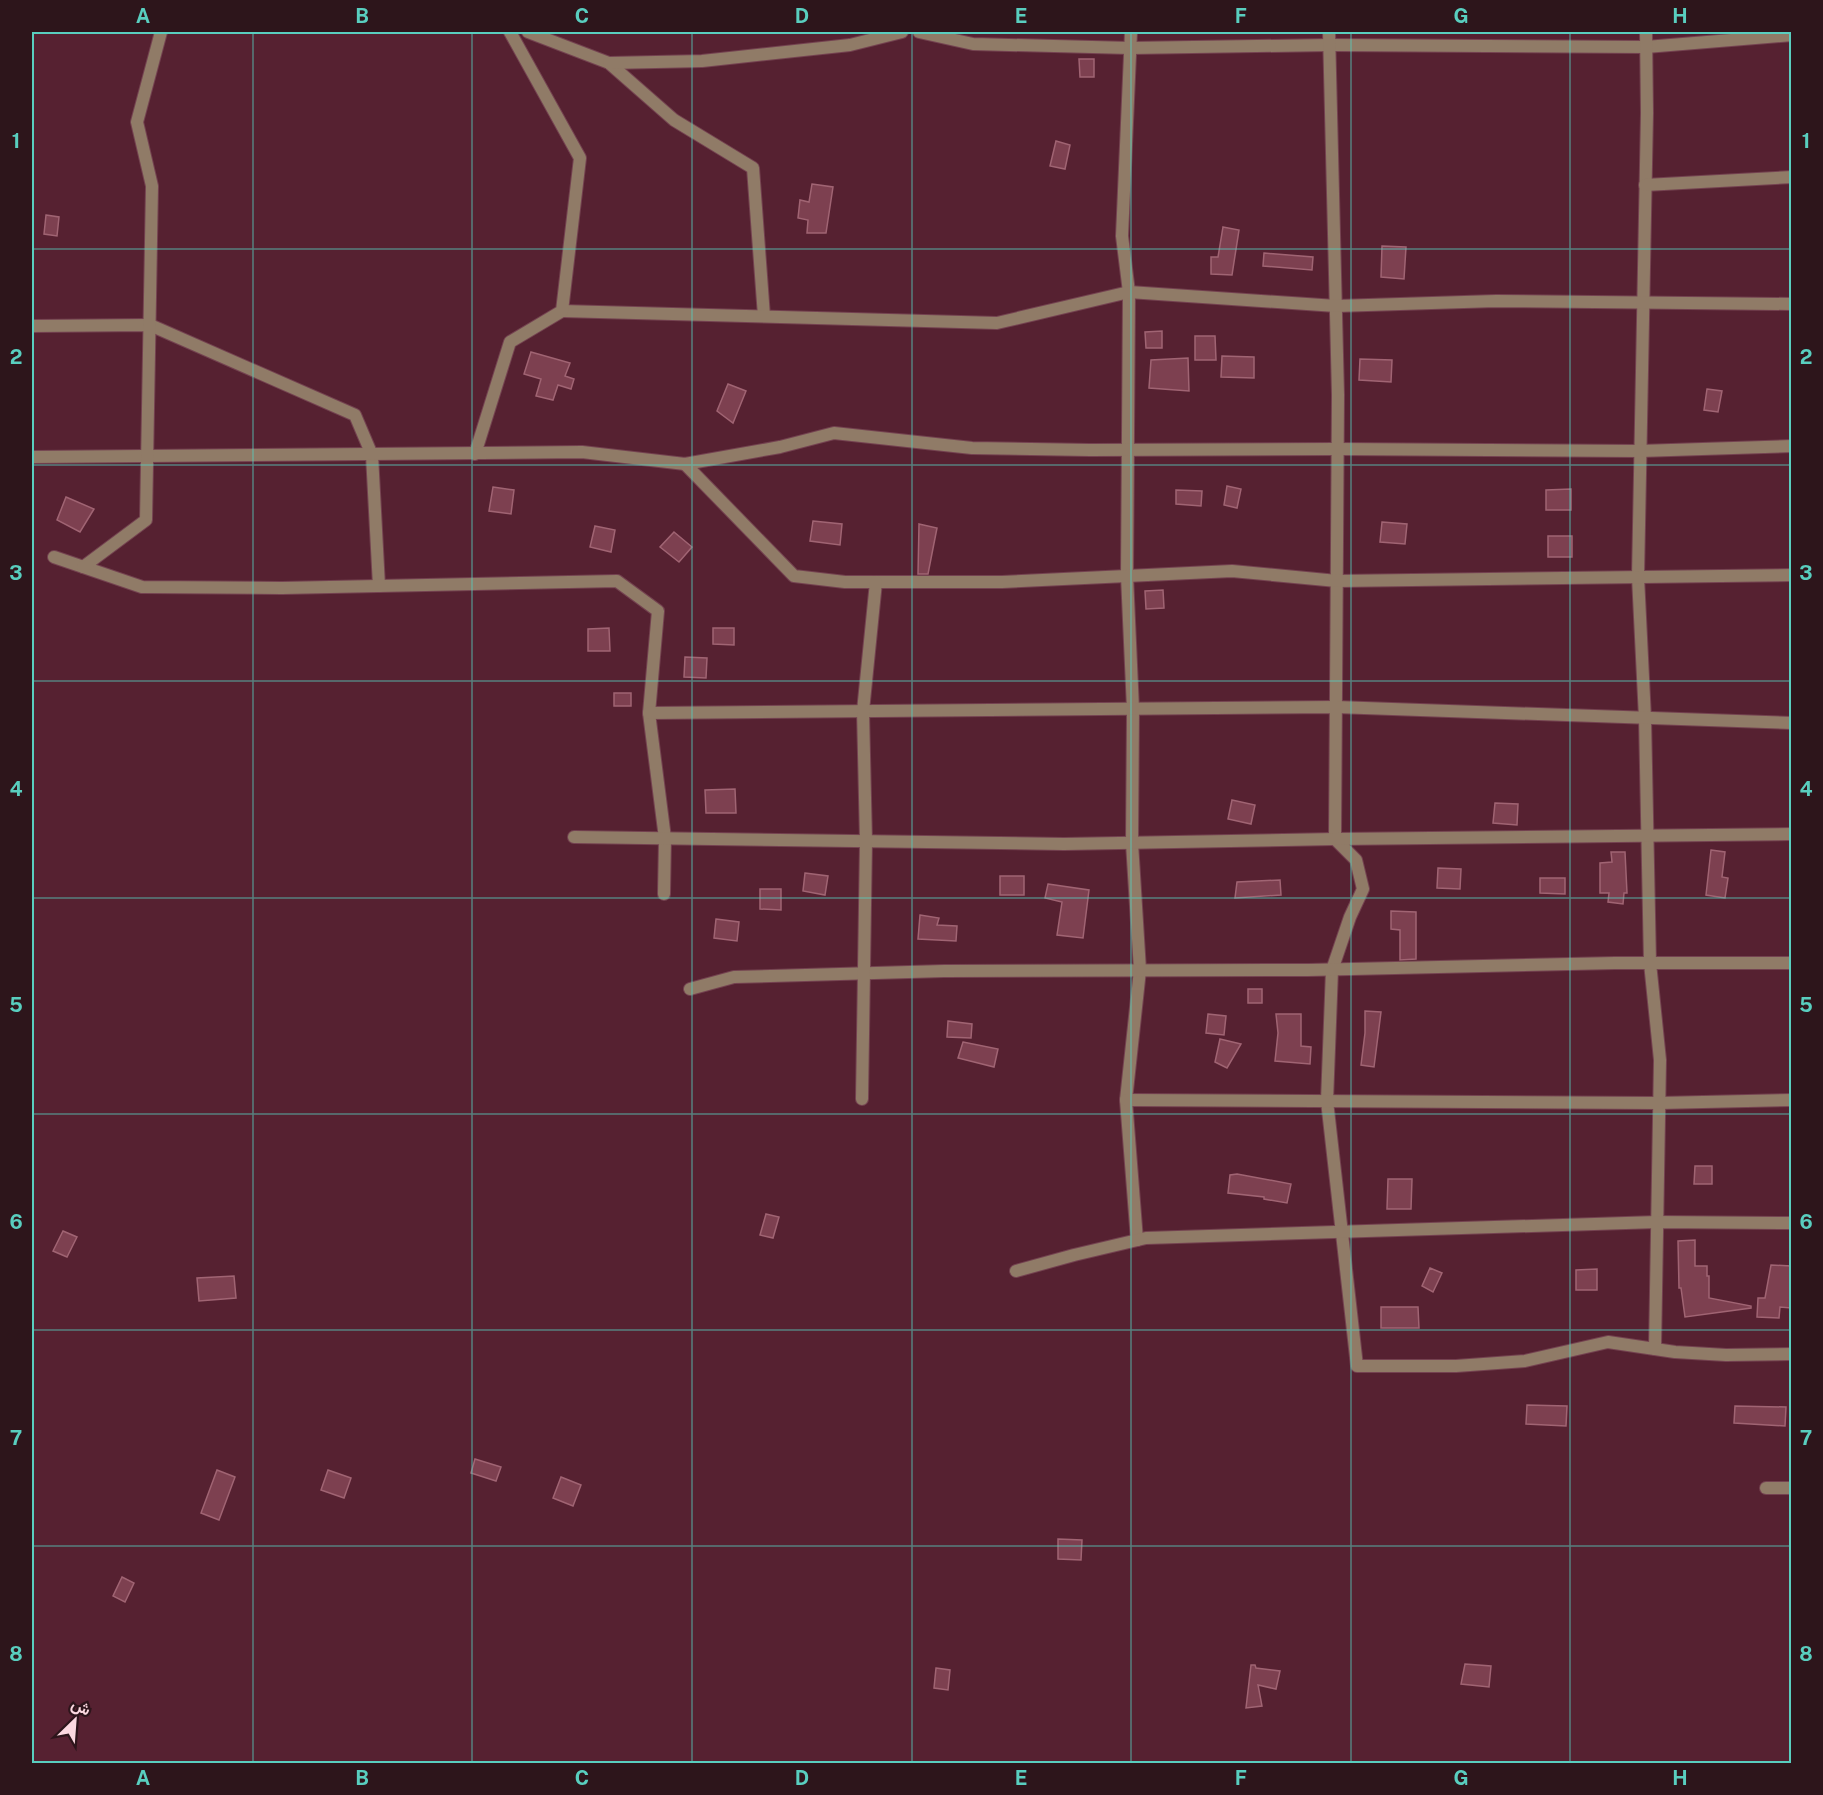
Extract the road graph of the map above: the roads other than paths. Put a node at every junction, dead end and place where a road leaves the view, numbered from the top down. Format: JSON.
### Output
{"nodes":[{"id":1,"x":161,"y":32,"type":"edge"},
{"id":2,"x":510,"y":32,"type":"edge"},
{"id":3,"x":528,"y":32,"type":"edge"},
{"id":4,"x":851,"y":32,"type":"edge"},
{"id":5,"x":902,"y":32,"type":"edge"},
{"id":6,"x":919,"y":32,"type":"edge"},
{"id":7,"x":1131,"y":32,"type":"edge"},
{"id":8,"x":1329,"y":32,"type":"edge"},
{"id":9,"x":1646,"y":32,"type":"edge"},
{"id":10,"x":1791,"y":34,"type":"edge"},
{"id":11,"x":850,"y":45,"type":"junction"},
{"id":12,"x":1330,"y":45,"type":"junction"},
{"id":13,"x":1646,"y":47,"type":"junction"},
{"id":14,"x":1130,"y":48,"type":"junction"},
{"id":15,"x":609,"y":63,"type":"junction"},
{"id":16,"x":1791,"y":177,"type":"edge"},
{"id":17,"x":1645,"y":185,"type":"junction"},
{"id":18,"x":1129,"y":292,"type":"junction"},
{"id":19,"x":1643,"y":302,"type":"junction"},
{"id":20,"x":1791,"y":304,"type":"edge"},
{"id":21,"x":1336,"y":306,"type":"junction"},
{"id":22,"x":562,"y":311,"type":"junction"},
{"id":23,"x":764,"y":316,"type":"junction"},
{"id":24,"x":150,"y":325,"type":"junction"},
{"id":25,"x":32,"y":326,"type":"edge"},
{"id":26,"x":1791,"y":446,"type":"edge"},
{"id":27,"x":1338,"y":449,"type":"junction"},
{"id":28,"x":1130,"y":450,"type":"junction"},
{"id":29,"x":1640,"y":451,"type":"junction"},
{"id":30,"x":475,"y":454,"type":"junction"},
{"id":31,"x":372,"y":455,"type":"junction"},
{"id":32,"x":148,"y":456,"type":"junction"},
{"id":33,"x":32,"y":457,"type":"edge"},
{"id":34,"x":685,"y":464,"type":"junction"},
{"id":35,"x":54,"y":557,"type":"dead end"},
{"id":36,"x":83,"y":567,"type":"junction"},
{"id":37,"x":1791,"y":575,"type":"edge"},
{"id":38,"x":1127,"y":576,"type":"junction"},
{"id":39,"x":1638,"y":577,"type":"junction"},
{"id":40,"x":1337,"y":581,"type":"junction"},
{"id":41,"x":876,"y":582,"type":"junction"},
{"id":42,"x":379,"y":585,"type":"junction"},
{"id":43,"x":1336,"y":707,"type":"junction"},
{"id":44,"x":1133,"y":709,"type":"junction"},
{"id":45,"x":862,"y":711,"type":"junction"},
{"id":46,"x":649,"y":713,"type":"junction"},
{"id":47,"x":1645,"y":718,"type":"junction"},
{"id":48,"x":1791,"y":723,"type":"edge"},
{"id":49,"x":1791,"y":834,"type":"edge"},
{"id":50,"x":1646,"y":836,"type":"junction"},
{"id":51,"x":574,"y":837,"type":"dead end"},
{"id":52,"x":665,"y":838,"type":"junction"},
{"id":53,"x":1335,"y":839,"type":"junction"},
{"id":54,"x":866,"y":841,"type":"junction"},
{"id":55,"x":1131,"y":843,"type":"junction"},
{"id":56,"x":664,"y":894,"type":"dead end"},
{"id":57,"x":1650,"y":963,"type":"junction"},
{"id":58,"x":1791,"y":963,"type":"edge"},
{"id":59,"x":1140,"y":970,"type":"junction"},
{"id":60,"x":1332,"y":970,"type":"junction"},
{"id":61,"x":863,"y":973,"type":"junction"},
{"id":62,"x":690,"y":989,"type":"dead end"},
{"id":63,"x":862,"y":1099,"type":"dead end"},
{"id":64,"x":1126,"y":1100,"type":"junction"},
{"id":65,"x":1791,"y":1100,"type":"edge"},
{"id":66,"x":1327,"y":1101,"type":"junction"},
{"id":67,"x":1659,"y":1103,"type":"junction"},
{"id":68,"x":1657,"y":1222,"type":"junction"},
{"id":69,"x":1791,"y":1223,"type":"edge"},
{"id":70,"x":1341,"y":1232,"type":"junction"},
{"id":71,"x":1137,"y":1240,"type":"junction"},
{"id":72,"x":1016,"y":1271,"type":"dead end"},
{"id":73,"x":1654,"y":1349,"type":"junction"},
{"id":74,"x":1791,"y":1354,"type":"edge"},
{"id":75,"x":1767,"y":1488,"type":"dead end"},
{"id":76,"x":1791,"y":1488,"type":"edge"}],
"edges":[{"from":1,"to":24,"type":"street"},
{"from":2,"to":22,"type":"street"},
{"from":3,"to":15,"type":"street"},
{"from":4,"to":11,"type":"street"},
{"from":5,"to":11,"type":"street"},
{"from":6,"to":14,"type":"street"},
{"from":7,"to":14,"type":"street"},
{"from":8,"to":12,"type":"street"},
{"from":9,"to":13,"type":"street"},
{"from":10,"to":13,"type":"street"},
{"from":11,"to":15,"type":"street"},
{"from":12,"to":13,"type":"street"},
{"from":12,"to":14,"type":"street"},
{"from":12,"to":21,"type":"street"},
{"from":13,"to":17,"type":"street"},
{"from":14,"to":18,"type":"street"},
{"from":15,"to":23,"type":"street"},
{"from":16,"to":17,"type":"street"},
{"from":17,"to":19,"type":"street"},
{"from":18,"to":21,"type":"street"},
{"from":18,"to":23,"type":"street"},
{"from":18,"to":28,"type":"street"},
{"from":19,"to":20,"type":"street"},
{"from":19,"to":21,"type":"street"},
{"from":19,"to":29,"type":"street"},
{"from":21,"to":27,"type":"street"},
{"from":22,"to":23,"type":"street"},
{"from":22,"to":30,"type":"street"},
{"from":24,"to":25,"type":"street"},
{"from":24,"to":31,"type":"street"},
{"from":24,"to":32,"type":"street"},
{"from":26,"to":29,"type":"street"},
{"from":27,"to":28,"type":"street"},
{"from":27,"to":29,"type":"street"},
{"from":27,"to":40,"type":"street"},
{"from":28,"to":34,"type":"street"},
{"from":28,"to":38,"type":"street"},
{"from":29,"to":39,"type":"street"},
{"from":30,"to":31,"type":"street"},
{"from":30,"to":34,"type":"street"},
{"from":31,"to":32,"type":"street"},
{"from":31,"to":42,"type":"street"},
{"from":32,"to":33,"type":"street"},
{"from":32,"to":36,"type":"street"},
{"from":34,"to":41,"type":"street"},
{"from":35,"to":36,"type":"street"},
{"from":36,"to":42,"type":"street"},
{"from":37,"to":39,"type":"street"},
{"from":38,"to":40,"type":"street"},
{"from":38,"to":41,"type":"street"},
{"from":38,"to":44,"type":"street"},
{"from":39,"to":40,"type":"street"},
{"from":39,"to":47,"type":"street"},
{"from":40,"to":43,"type":"street"},
{"from":41,"to":45,"type":"street"},
{"from":42,"to":46,"type":"street"},
{"from":43,"to":44,"type":"street"},
{"from":43,"to":47,"type":"street"},
{"from":43,"to":53,"type":"street"},
{"from":44,"to":45,"type":"street"},
{"from":44,"to":55,"type":"street"},
{"from":45,"to":46,"type":"street"},
{"from":45,"to":54,"type":"street"},
{"from":46,"to":52,"type":"street"},
{"from":47,"to":48,"type":"street"},
{"from":47,"to":50,"type":"street"},
{"from":49,"to":50,"type":"street"},
{"from":50,"to":53,"type":"street"},
{"from":50,"to":57,"type":"street"},
{"from":51,"to":52,"type":"street"},
{"from":52,"to":54,"type":"street"},
{"from":52,"to":56,"type":"street"},
{"from":53,"to":55,"type":"street"},
{"from":53,"to":60,"type":"street"},
{"from":54,"to":55,"type":"street"},
{"from":54,"to":61,"type":"street"},
{"from":55,"to":59,"type":"street"},
{"from":57,"to":58,"type":"street"},
{"from":57,"to":60,"type":"street"},
{"from":57,"to":67,"type":"street"},
{"from":59,"to":60,"type":"street"},
{"from":59,"to":61,"type":"street"},
{"from":59,"to":64,"type":"street"},
{"from":60,"to":66,"type":"street"},
{"from":61,"to":62,"type":"street"},
{"from":61,"to":63,"type":"street"},
{"from":64,"to":66,"type":"street"},
{"from":64,"to":71,"type":"street"},
{"from":65,"to":67,"type":"street"},
{"from":66,"to":67,"type":"street"},
{"from":66,"to":70,"type":"street"},
{"from":67,"to":68,"type":"street"},
{"from":68,"to":69,"type":"street"},
{"from":68,"to":70,"type":"street"},
{"from":68,"to":73,"type":"street"},
{"from":70,"to":71,"type":"street"},
{"from":70,"to":73,"type":"street"},
{"from":71,"to":72,"type":"street"},
{"from":73,"to":74,"type":"street"},
{"from":75,"to":76,"type":"street"}]}
